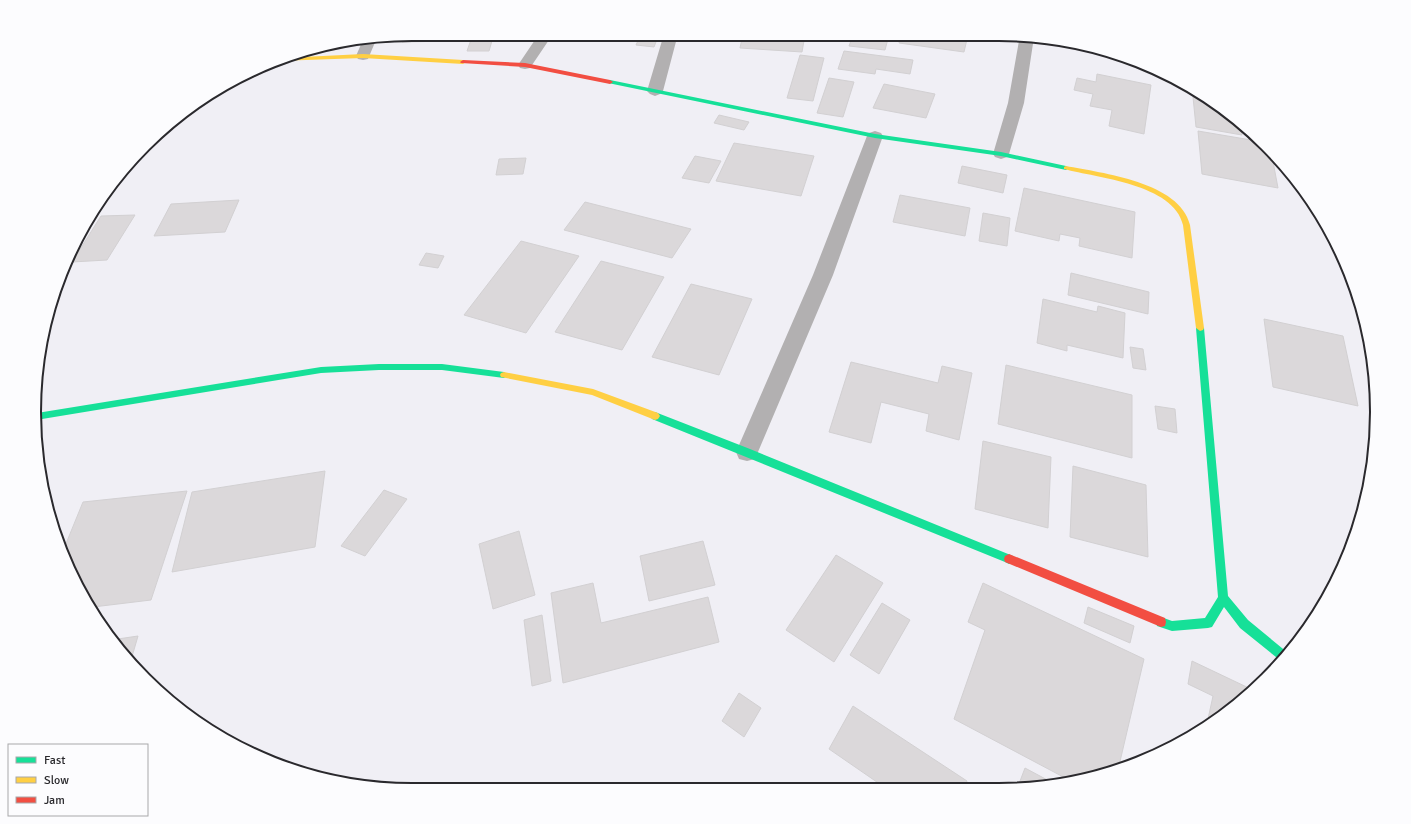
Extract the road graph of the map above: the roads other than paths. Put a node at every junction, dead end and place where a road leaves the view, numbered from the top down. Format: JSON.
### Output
{"nodes":[{"id":1,"x":541,"y":41,"type":"edge"},
{"id":2,"x":669,"y":41,"type":"edge"},
{"id":3,"x":1026,"y":42,"type":"edge"},
{"id":4,"x":369,"y":44,"type":"edge"},
{"id":5,"x":363,"y":56,"type":"junction"},
{"id":6,"x":299,"y":59,"type":"edge"},
{"id":7,"x":525,"y":65,"type":"junction"},
{"id":8,"x":655,"y":91,"type":"junction"},
{"id":9,"x":875,"y":136,"type":"junction"},
{"id":10,"x":1001,"y":154,"type":"junction"},
{"id":11,"x":41,"y":416,"type":"edge"},
{"id":12,"x":747,"y":452,"type":"junction"},
{"id":13,"x":1223,"y":598,"type":"junction"},
{"id":14,"x":1280,"y":654,"type":"edge"}],
"edges":[{"from":1,"to":7,"type":"street"},
{"from":2,"to":8,"type":"street"},
{"from":3,"to":10,"type":"street"},
{"from":4,"to":5,"type":"street"},
{"from":5,"to":6,"type":"street"},
{"from":5,"to":7,"type":"street"},
{"from":7,"to":8,"type":"street"},
{"from":8,"to":9,"type":"street"},
{"from":9,"to":10,"type":"street"},
{"from":9,"to":12,"type":"street"},
{"from":10,"to":13,"type":"street"},
{"from":11,"to":12,"type":"street"},
{"from":12,"to":13,"type":"street"},
{"from":13,"to":14,"type":"street"}]}
